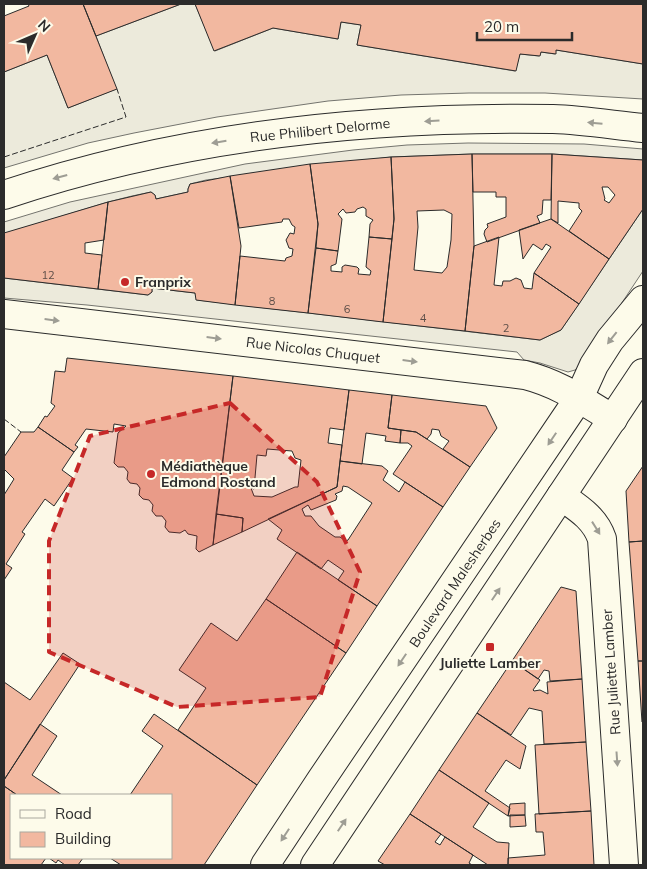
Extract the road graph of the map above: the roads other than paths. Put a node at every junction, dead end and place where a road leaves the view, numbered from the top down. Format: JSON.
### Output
{"nodes":[{"id":1,"x":643,"y":128,"type":"edge"},
{"id":2,"x":4,"y":195,"type":"edge"},
{"id":3,"x":643,"y":300,"type":"edge"},
{"id":4,"x":4,"y":314,"type":"edge"},
{"id":5,"x":643,"y":373,"type":"edge"},
{"id":6,"x":579,"y":398,"type":"junction"},
{"id":7,"x":613,"y":418,"type":"junction"},
{"id":8,"x":561,"y":496,"type":"junction"},
{"id":9,"x":265,"y":865,"type":"edge"},
{"id":10,"x":315,"y":865,"type":"edge"},
{"id":11,"x":624,"y":865,"type":"edge"}],
"edges":[{"from":1,"to":2,"type":"street","name":"Rue Philibert Delorme","one_way":true},
{"from":3,"to":6,"type":"street","name":"Boulevard Malesherbes","one_way":true},
{"from":4,"to":6,"type":"street","name":"Rue Nicolas Chuquet","one_way":true},
{"from":5,"to":7,"type":"street"},
{"from":6,"to":7,"type":"street","name":"Rue Nicolas Chuquet"},
{"from":6,"to":9,"type":"street","name":"Boulevard Malesherbes","one_way":true},
{"from":7,"to":8,"type":"street"},
{"from":10,"to":8,"type":"street","one_way":true},
{"from":8,"to":11,"type":"street","name":"Rue Juliette Lamber","one_way":true}]}
